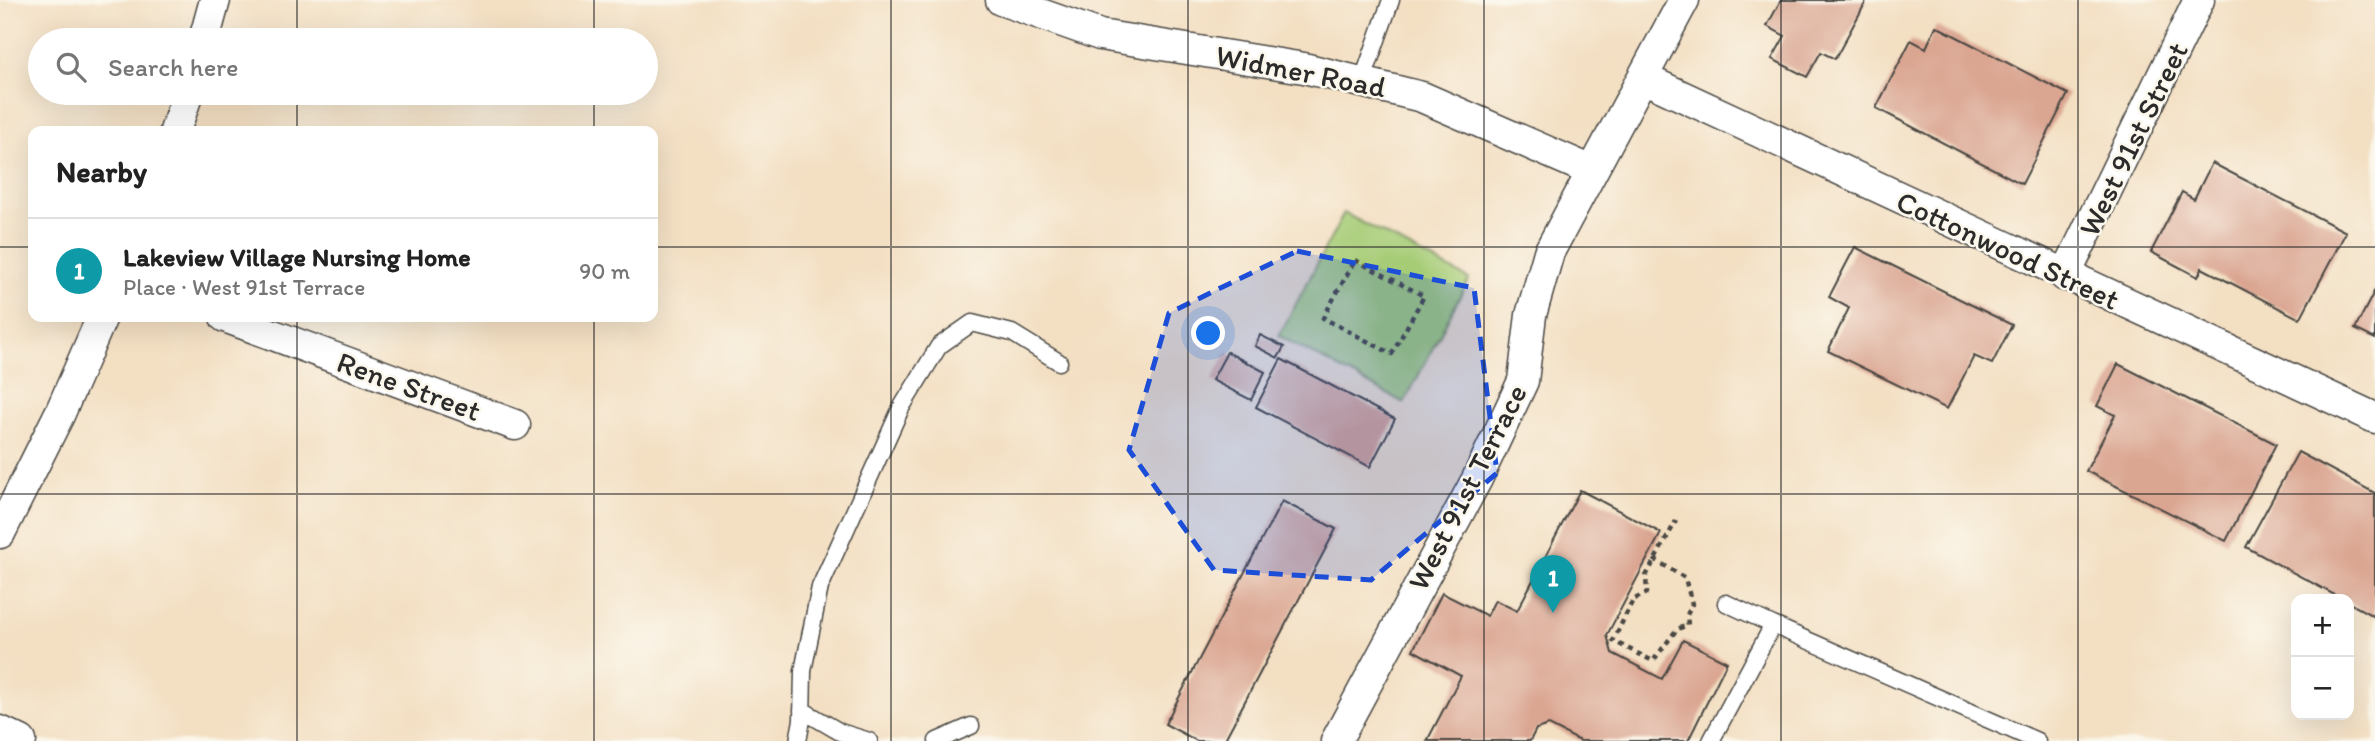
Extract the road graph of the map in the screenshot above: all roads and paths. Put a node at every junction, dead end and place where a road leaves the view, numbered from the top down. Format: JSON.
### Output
{"nodes":[{"id":1,"x":215,"y":0,"type":"edge"},
{"id":2,"x":1001,"y":0,"type":"edge"},
{"id":3,"x":1391,"y":0,"type":"edge"},
{"id":4,"x":1684,"y":0,"type":"edge"},
{"id":5,"x":2199,"y":0,"type":"edge"},
{"id":6,"x":207,"y":28,"type":"edge"},
{"id":7,"x":1643,"y":78,"type":"junction"},
{"id":8,"x":1362,"y":82,"type":"junction"},
{"id":9,"x":184,"y":105,"type":"edge"},
{"id":10,"x":177,"y":126,"type":"edge"},
{"id":11,"x":1592,"y":172,"type":"junction"},
{"id":12,"x":2065,"y":276,"type":"junction"},
{"id":13,"x":100,"y":322,"type":"edge"},
{"id":14,"x":238,"y":322,"type":"edge"},
{"id":15,"x":1408,"y":325,"type":"joint"},
{"id":16,"x":1059,"y":362,"type":"dead end"},
{"id":17,"x":2375,"y":418,"type":"edge"},
{"id":18,"x":515,"y":425,"type":"dead end"},
{"id":19,"x":1676,"y":521,"type":"dead end"},
{"id":20,"x":0,"y":533,"type":"edge"},
{"id":21,"x":1654,"y":559,"type":"junction"},
{"id":22,"x":1726,"y":603,"type":"dead end"},
{"id":23,"x":1773,"y":625,"type":"junction"},
{"id":24,"x":802,"y":710,"type":"junction"},
{"id":25,"x":971,"y":726,"type":"dead end"},
{"id":26,"x":0,"y":731,"type":"edge"},
{"id":27,"x":20,"y":741,"type":"edge"},
{"id":28,"x":798,"y":741,"type":"edge"},
{"id":29,"x":869,"y":741,"type":"edge"},
{"id":30,"x":937,"y":741,"type":"edge"},
{"id":31,"x":1336,"y":741,"type":"edge"},
{"id":32,"x":1711,"y":741,"type":"edge"},
{"id":33,"x":2037,"y":741,"type":"edge"}],
"edges":[{"from":1,"to":6,"type":"street"},
{"from":2,"to":8,"type":"street","name":"Widmer Road"},
{"from":3,"to":8,"type":"lane"},
{"from":4,"to":7,"type":"street","name":"West 91st Terrace"},
{"from":5,"to":12,"type":"street","name":"West 91st Street"},
{"from":7,"to":11,"type":"street","name":"West 91st Terrace"},
{"from":7,"to":12,"type":"street","name":"Cottonwood Street"},
{"from":8,"to":11,"type":"street","name":"Widmer Road"},
{"from":9,"to":10,"type":"street"},
{"from":11,"to":31,"type":"street","name":"West 91st Terrace"},
{"from":12,"to":17,"type":"street","name":"Cottonwood Street"},
{"from":13,"to":20,"type":"street"},
{"from":14,"to":18,"type":"street","name":"Rene Street"},
{"from":15,"to":15,"type":"path"},
{"from":16,"to":24,"type":"lane"},
{"from":19,"to":21,"type":"path"},
{"from":21,"to":21,"type":"path"},
{"from":22,"to":23,"type":"lane"},
{"from":23,"to":32,"type":"lane"},
{"from":23,"to":33,"type":"lane"},
{"from":24,"to":28,"type":"lane"},
{"from":24,"to":29,"type":"lane"},
{"from":25,"to":30,"type":"lane"},
{"from":26,"to":27,"type":"street"}]}
